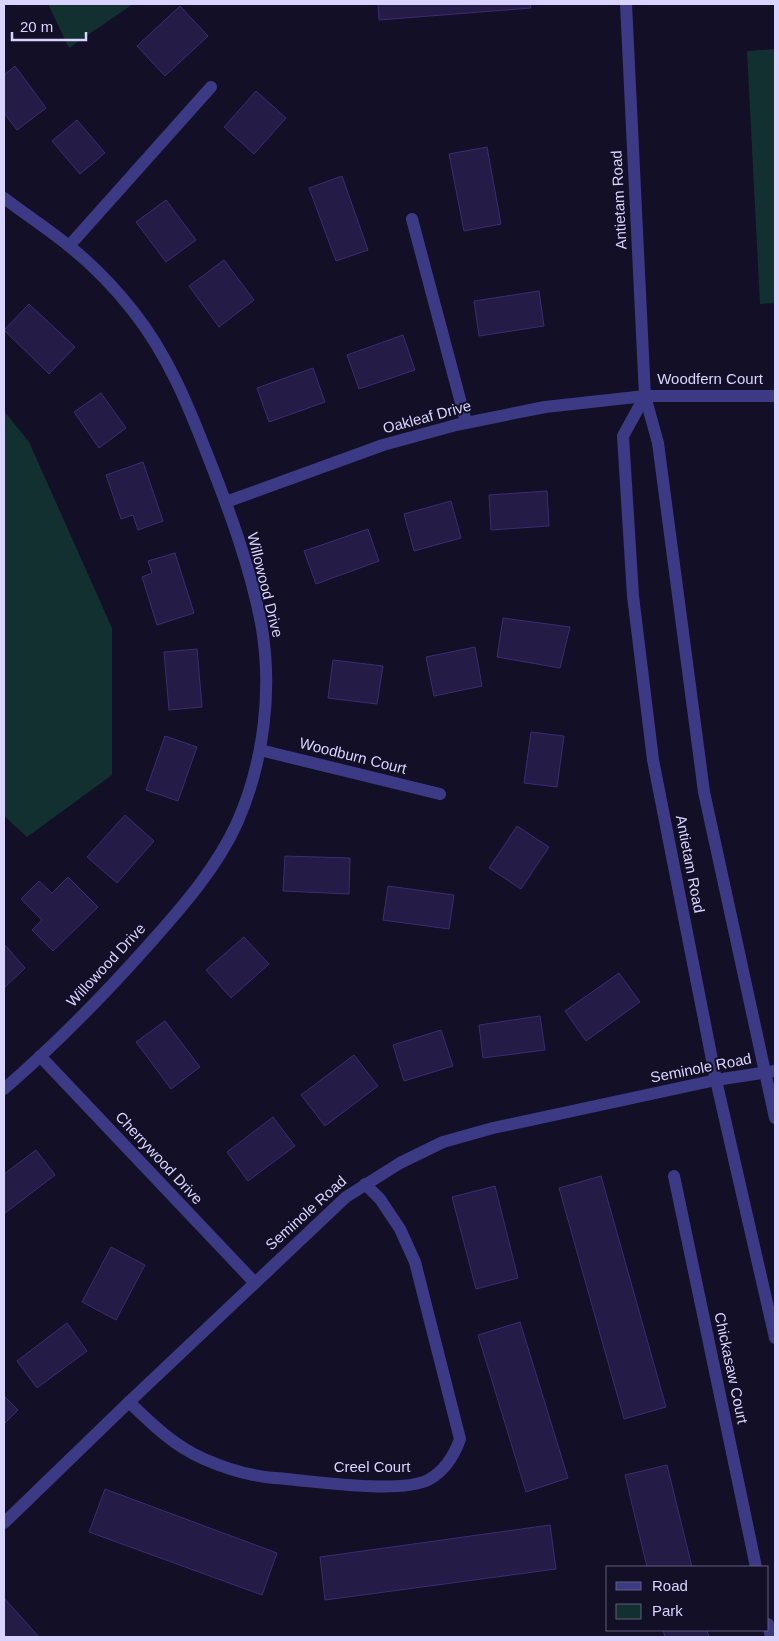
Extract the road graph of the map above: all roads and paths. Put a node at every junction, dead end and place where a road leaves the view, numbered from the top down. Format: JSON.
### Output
{"nodes":[{"id":1,"x":626,"y":4,"type":"edge"},
{"id":2,"x":211,"y":87,"type":"dead end"},
{"id":3,"x":4,"y":198,"type":"edge"},
{"id":4,"x":412,"y":219,"type":"dead end"},
{"id":5,"x":69,"y":246,"type":"junction"},
{"id":6,"x":645,"y":396,"type":"junction"},
{"id":7,"x":775,"y":396,"type":"edge"},
{"id":8,"x":466,"y":422,"type":"junction"},
{"id":9,"x":226,"y":502,"type":"junction"},
{"id":10,"x":260,"y":750,"type":"junction"},
{"id":11,"x":440,"y":794,"type":"dead end"},
{"id":12,"x":40,"y":1056,"type":"junction"},
{"id":13,"x":771,"y":1072,"type":"edge"},
{"id":14,"x":716,"y":1080,"type":"junction"},
{"id":15,"x":4,"y":1089,"type":"edge"},
{"id":16,"x":775,"y":1118,"type":"edge"},
{"id":17,"x":674,"y":1176,"type":"dead end"},
{"id":18,"x":365,"y":1184,"type":"junction"},
{"id":19,"x":254,"y":1283,"type":"junction"},
{"id":20,"x":775,"y":1338,"type":"edge"},
{"id":21,"x":129,"y":1402,"type":"junction"},
{"id":22,"x":4,"y":1523,"type":"edge"},
{"id":23,"x":756,"y":1566,"type":"edge"}],
"edges":[{"from":1,"to":6,"type":"street","name":"Antietam Road"},
{"from":2,"to":5,"type":"street"},
{"from":3,"to":5,"type":"street","name":"Willowood Drive"},
{"from":4,"to":8,"type":"street"},
{"from":5,"to":9,"type":"street","name":"Willowood Drive"},
{"from":6,"to":7,"type":"street","name":"Woodfern Court"},
{"from":6,"to":8,"type":"street","name":"Oakleaf Drive"},
{"from":6,"to":13,"type":"street","name":"Antietam Road"},
{"from":6,"to":14,"type":"street","name":"Antietam Road"},
{"from":8,"to":9,"type":"street","name":"Oakleaf Drive"},
{"from":9,"to":10,"type":"street","name":"Willowood Drive"},
{"from":10,"to":11,"type":"street","name":"Woodburn Court"},
{"from":10,"to":12,"type":"street","name":"Willowood Drive"},
{"from":12,"to":15,"type":"street","name":"Willowood Drive"},
{"from":12,"to":19,"type":"street","name":"Cherrywood Drive"},
{"from":13,"to":14,"type":"street","name":"Seminole Road"},
{"from":13,"to":16,"type":"street","name":"Antietam Road"},
{"from":14,"to":18,"type":"street","name":"Seminole Road"},
{"from":14,"to":20,"type":"street","name":"Antietam Road"},
{"from":17,"to":23,"type":"street","name":"Chickasaw Court"},
{"from":18,"to":19,"type":"street","name":"Seminole Road"},
{"from":18,"to":21,"type":"street","name":"Creel Court"},
{"from":19,"to":21,"type":"street","name":"Seminole Road"},
{"from":21,"to":22,"type":"street","name":"Seminole Road"}]}
